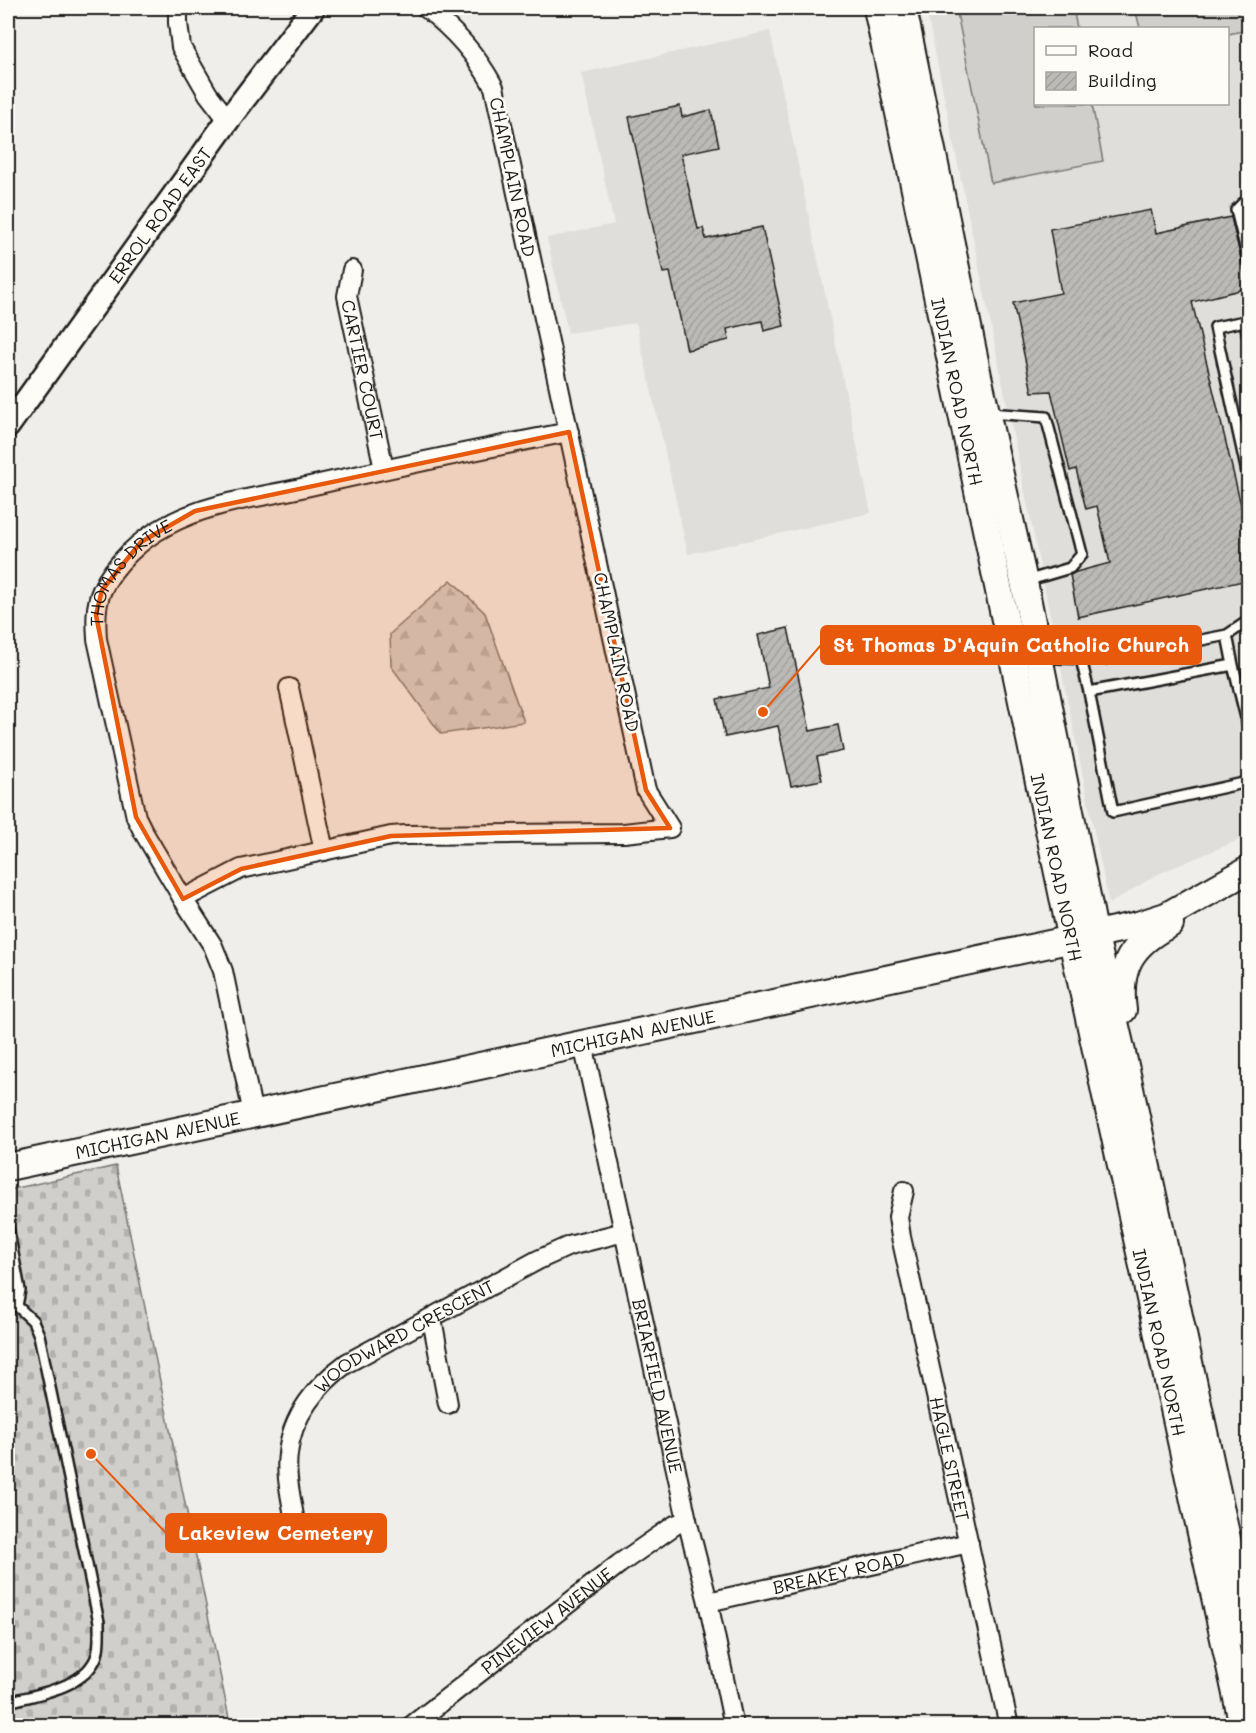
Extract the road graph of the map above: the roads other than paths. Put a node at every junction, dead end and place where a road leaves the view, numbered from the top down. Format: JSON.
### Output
{"nodes":[{"id":1,"x":178,"y":8,"type":"edge"},
{"id":2,"x":313,"y":8,"type":"edge"},
{"id":3,"x":426,"y":8,"type":"edge"},
{"id":4,"x":877,"y":8,"type":"edge"},
{"id":5,"x":903,"y":8,"type":"edge"},
{"id":6,"x":228,"y":120,"type":"junction"},
{"id":7,"x":1248,"y":202,"type":"edge"},
{"id":8,"x":1248,"y":260,"type":"edge"},
{"id":9,"x":352,"y":270,"type":"dead end"},
{"id":10,"x":1247,"y":319,"type":"edge"},
{"id":11,"x":1248,"y":337,"type":"edge"},
{"id":12,"x":986,"y":413,"type":"junction"},
{"id":13,"x":8,"y":426,"type":"edge"},
{"id":14,"x":569,"y":432,"type":"junction"},
{"id":15,"x":384,"y":469,"type":"junction"},
{"id":16,"x":1248,"y":477,"type":"edge"},
{"id":17,"x":1024,"y":582,"type":"junction"},
{"id":18,"x":1248,"y":621,"type":"edge"},
{"id":19,"x":1227,"y":635,"type":"junction"},
{"id":20,"x":1038,"y":655,"type":"junction"},
{"id":21,"x":1081,"y":659,"type":"junction"},
{"id":22,"x":1233,"y":665,"type":"junction"},
{"id":23,"x":289,"y":688,"type":"dead end"},
{"id":24,"x":1089,"y":692,"type":"junction"},
{"id":25,"x":1248,"y":726,"type":"edge"},
{"id":26,"x":1248,"y":782,"type":"edge"},
{"id":27,"x":324,"y":851,"type":"junction"},
{"id":28,"x":1242,"y":874,"type":"edge"},
{"id":29,"x":183,"y":899,"type":"junction"},
{"id":30,"x":1083,"y":938,"type":"junction"},
{"id":31,"x":583,"y":1044,"type":"junction"},
{"id":32,"x":1126,"y":1070,"type":"junction"},
{"id":33,"x":253,"y":1114,"type":"junction"},
{"id":34,"x":8,"y":1167,"type":"edge"},
{"id":35,"x":904,"y":1191,"type":"dead end"},
{"id":36,"x":8,"y":1227,"type":"edge"},
{"id":37,"x":624,"y":1232,"type":"junction"},
{"id":38,"x":17,"y":1306,"type":"junction"},
{"id":39,"x":8,"y":1313,"type":"edge"},
{"id":40,"x":432,"y":1318,"type":"junction"},
{"id":41,"x":448,"y":1404,"type":"dead end"},
{"id":42,"x":687,"y":1520,"type":"junction"},
{"id":43,"x":295,"y":1523,"type":"dead end"},
{"id":44,"x":969,"y":1543,"type":"junction"},
{"id":45,"x":708,"y":1602,"type":"junction"},
{"id":46,"x":1248,"y":1636,"type":"edge"},
{"id":47,"x":8,"y":1702,"type":"edge"},
{"id":48,"x":411,"y":1725,"type":"edge"},
{"id":49,"x":734,"y":1725,"type":"edge"},
{"id":50,"x":1009,"y":1725,"type":"edge"},
{"id":51,"x":1243,"y":1725,"type":"edge"}],
"edges":[{"from":1,"to":6,"type":"street"},
{"from":2,"to":6,"type":"street","name":"ERROL ROAD EAST"},
{"from":3,"to":14,"type":"street","name":"CHAMPLAIN ROAD"},
{"from":4,"to":30,"type":"main road","name":"INDIAN ROAD NORTH"},
{"from":5,"to":12,"type":"main road","name":"INDIAN ROAD NORTH"},
{"from":6,"to":13,"type":"street","name":"ERROL ROAD EAST"},
{"from":7,"to":8,"type":"lane"},
{"from":9,"to":15,"type":"street","name":"CARTIER COURT"},
{"from":10,"to":11,"type":"lane"},
{"from":10,"to":16,"type":"lane"},
{"from":12,"to":17,"type":"main road","name":"INDIAN ROAD NORTH"},
{"from":12,"to":17,"type":"lane"},
{"from":14,"to":15,"type":"street","name":"THOMAS DRIVE"},
{"from":14,"to":27,"type":"street","name":"CHAMPLAIN ROAD"},
{"from":15,"to":29,"type":"street","name":"THOMAS DRIVE"},
{"from":17,"to":20,"type":"main road","name":"INDIAN ROAD NORTH"},
{"from":18,"to":19,"type":"lane"},
{"from":19,"to":21,"type":"lane"},
{"from":19,"to":22,"type":"lane"},
{"from":20,"to":21,"type":"lane"},
{"from":20,"to":30,"type":"main road","name":"INDIAN ROAD NORTH"},
{"from":21,"to":24,"type":"lane"},
{"from":22,"to":24,"type":"lane"},
{"from":22,"to":25,"type":"lane"},
{"from":23,"to":27,"type":"street"},
{"from":24,"to":26,"type":"lane"},
{"from":27,"to":29,"type":"street","name":"CHAMPLAIN ROAD"},
{"from":28,"to":30,"type":"main road","name":"MICHIGAN AVENUE"},
{"from":28,"to":32,"type":"main road"},
{"from":29,"to":33,"type":"street","name":"THOMAS DRIVE"},
{"from":30,"to":31,"type":"main road","name":"MICHIGAN AVENUE"},
{"from":30,"to":32,"type":"main road","name":"INDIAN ROAD NORTH"},
{"from":30,"to":51,"type":"main road","name":"INDIAN ROAD NORTH"},
{"from":31,"to":33,"type":"main road","name":"MICHIGAN AVENUE"},
{"from":31,"to":37,"type":"street","name":"BRIARFIELD AVENUE"},
{"from":32,"to":46,"type":"main road","name":"INDIAN ROAD NORTH"},
{"from":33,"to":34,"type":"main road","name":"MICHIGAN AVENUE"},
{"from":35,"to":44,"type":"street","name":"HAGLE STREET"},
{"from":36,"to":38,"type":"lane"},
{"from":37,"to":40,"type":"street","name":"WOODWARD CRESCENT"},
{"from":37,"to":42,"type":"street","name":"BRIARFIELD AVENUE"},
{"from":38,"to":39,"type":"lane"},
{"from":38,"to":47,"type":"lane"},
{"from":40,"to":41,"type":"street"},
{"from":40,"to":43,"type":"street","name":"WOODWARD CRESCENT"},
{"from":42,"to":45,"type":"street","name":"BRIARFIELD AVENUE"},
{"from":42,"to":48,"type":"street","name":"PINEVIEW AVENUE"},
{"from":44,"to":45,"type":"street","name":"BREAKEY ROAD"},
{"from":44,"to":50,"type":"street","name":"HAGLE STREET"},
{"from":45,"to":49,"type":"street","name":"BRIARFIELD AVENUE"}]}
